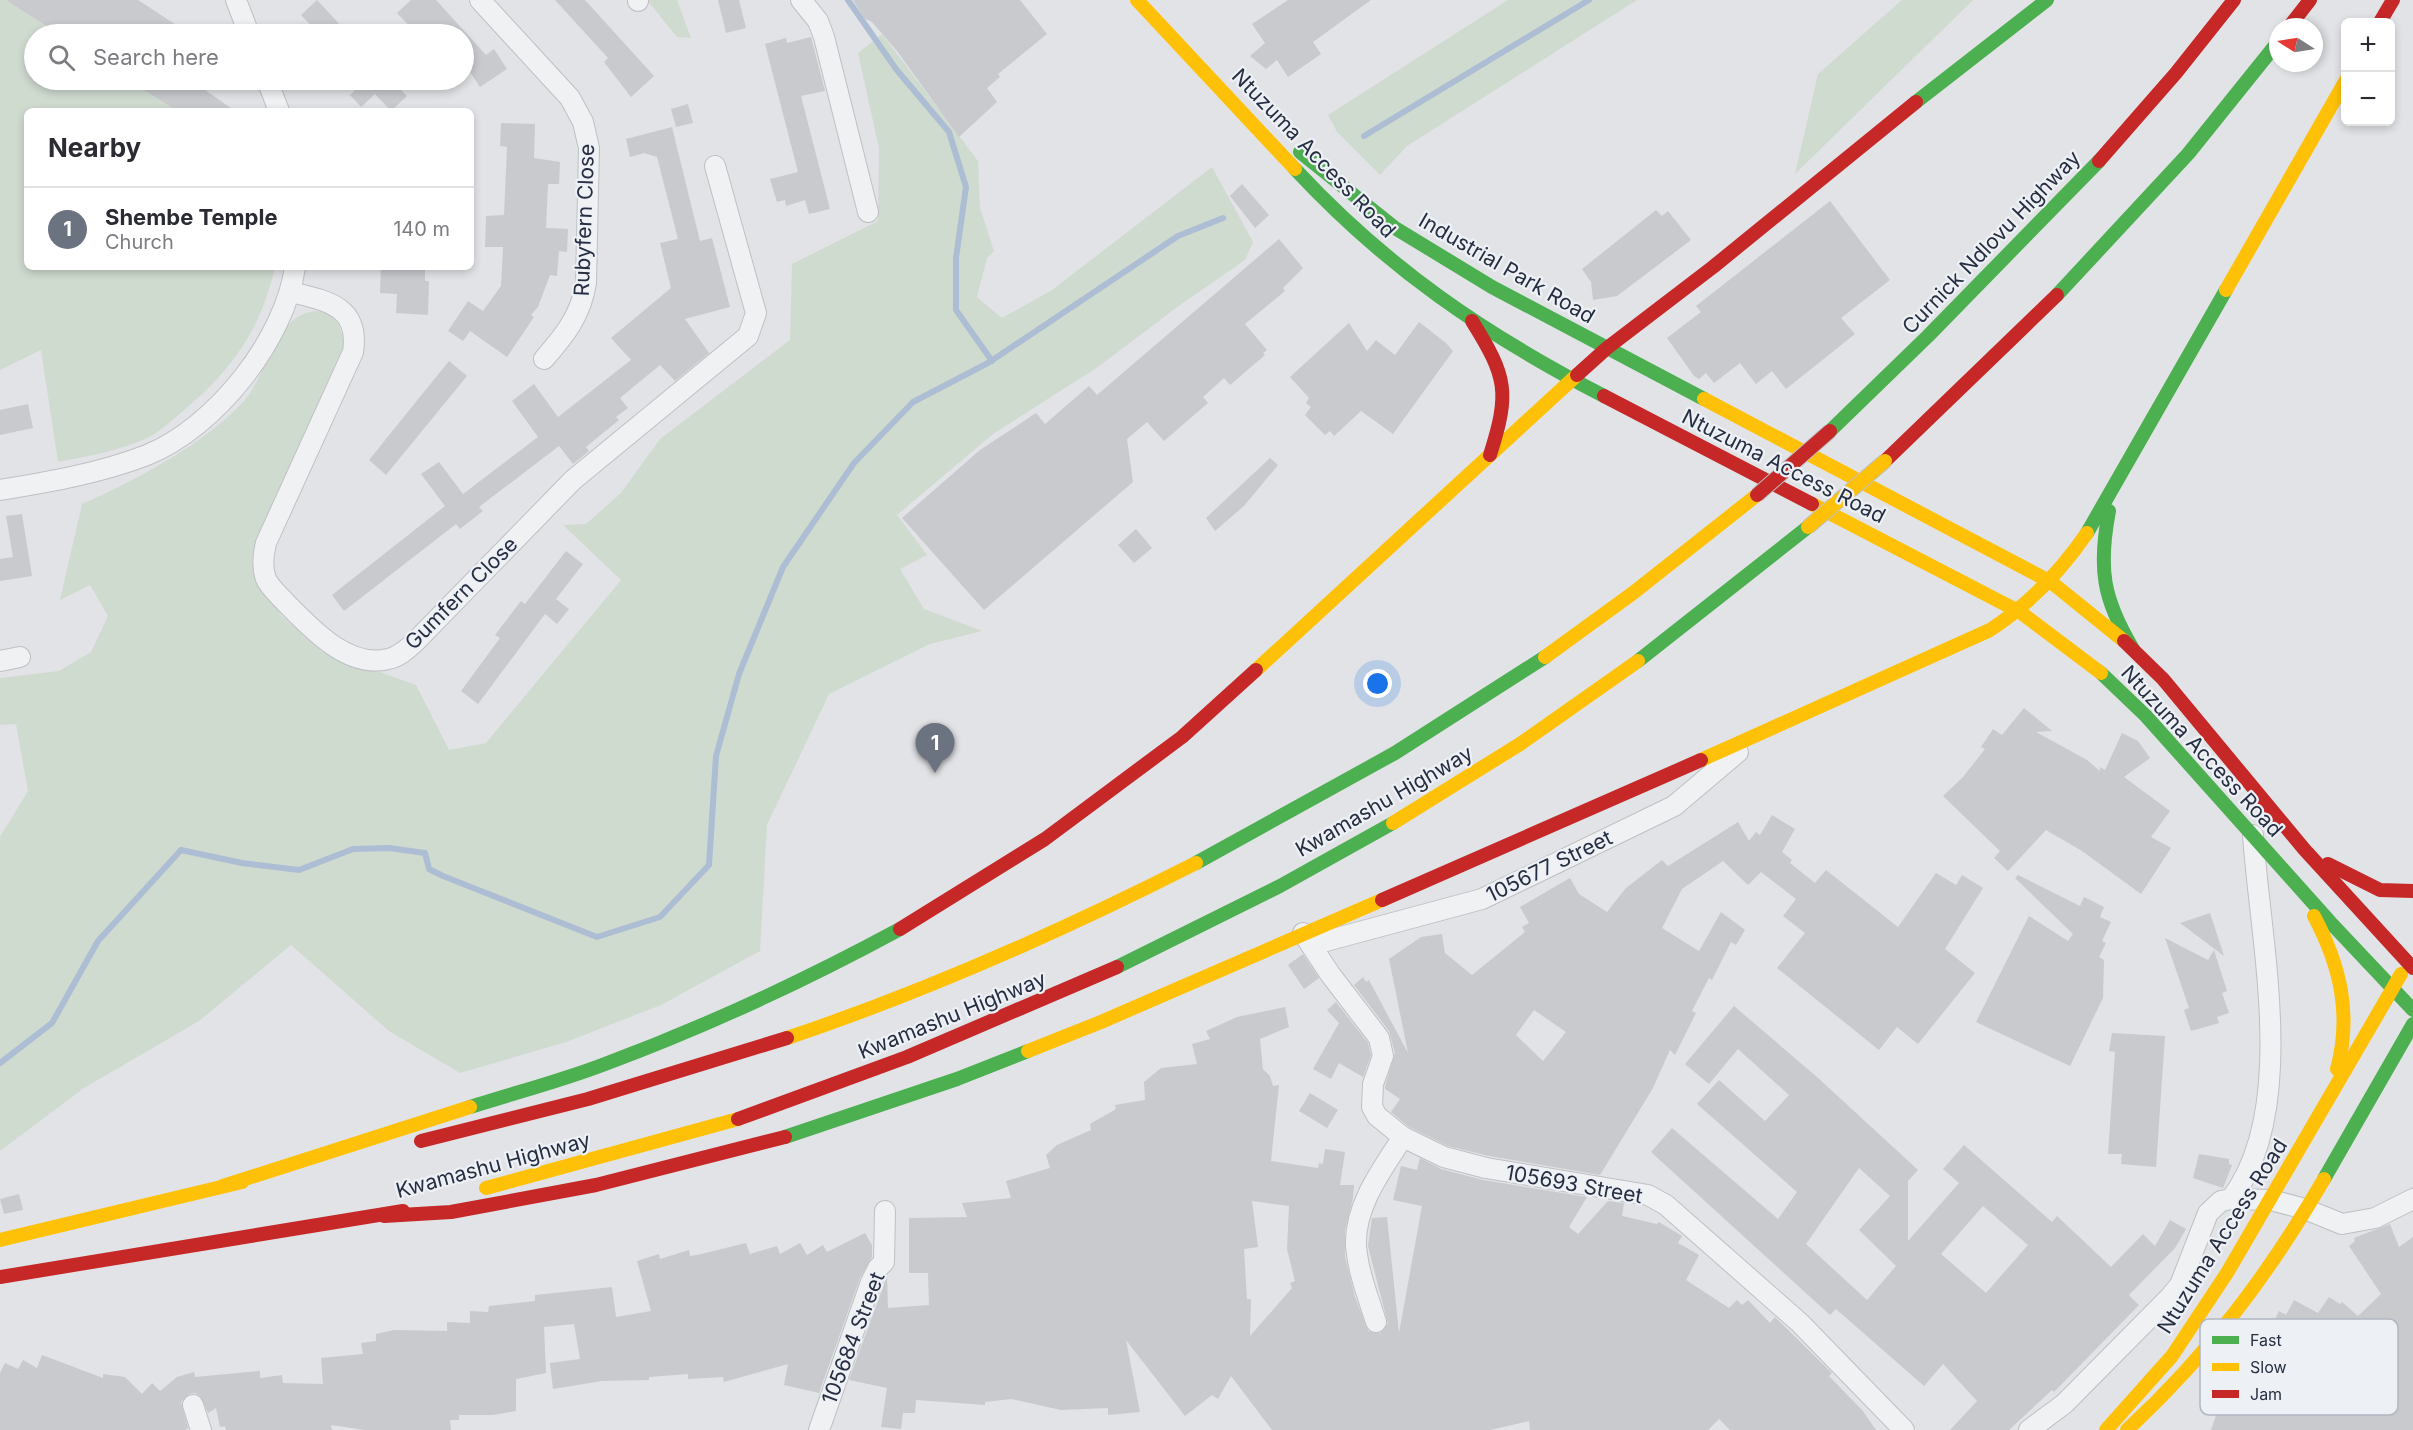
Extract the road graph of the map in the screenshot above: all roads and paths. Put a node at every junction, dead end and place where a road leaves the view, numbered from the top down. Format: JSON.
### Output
{"nodes":[{"id":1,"x":236,"y":0,"type":"edge"},
{"id":2,"x":480,"y":0,"type":"edge"},
{"id":3,"x":801,"y":0,"type":"edge"},
{"id":4,"x":1137,"y":0,"type":"edge"},
{"id":5,"x":1153,"y":0,"type":"edge"},
{"id":6,"x":2047,"y":0,"type":"edge"},
{"id":7,"x":2234,"y":0,"type":"edge"},
{"id":8,"x":2310,"y":0,"type":"edge"},
{"id":9,"x":2393,"y":0,"type":"edge"},
{"id":10,"x":2296,"y":18,"type":"edge"},
{"id":11,"x":2382,"y":18,"type":"edge"},
{"id":12,"x":245,"y":24,"type":"edge"},
{"id":13,"x":2269,"y":53,"type":"edge"},
{"id":14,"x":2341,"y":89,"type":"edge"},
{"id":15,"x":271,"y":90,"type":"edge"},
{"id":16,"x":278,"y":108,"type":"edge"},
{"id":17,"x":1269,"y":120,"type":"dead end"},
{"id":18,"x":1292,"y":144,"type":"dead end"},
{"id":19,"x":715,"y":166,"type":"dead end"},
{"id":20,"x":868,"y":212,"type":"dead end"},
{"id":21,"x":295,"y":270,"type":"edge"},
{"id":22,"x":291,"y":292,"type":"junction"},
{"id":23,"x":1472,"y":321,"type":"junction"},
{"id":24,"x":1607,"y":348,"type":"junction"},
{"id":25,"x":544,"y":359,"type":"dead end"},
{"id":26,"x":1574,"y":381,"type":"junction"},
{"id":27,"x":1490,"y":455,"type":"junction"},
{"id":28,"x":0,"y":490,"type":"edge"},
{"id":29,"x":2113,"y":494,"type":"junction"},
{"id":30,"x":1757,"y":495,"type":"joint"},
{"id":31,"x":2051,"y":582,"type":"junction"},
{"id":32,"x":2020,"y":612,"type":"junction"},
{"id":33,"x":2133,"y":649,"type":"junction"},
{"id":34,"x":20,"y":657,"type":"dead end"},
{"id":35,"x":0,"y":661,"type":"edge"},
{"id":36,"x":1760,"y":733,"type":"junction"},
{"id":37,"x":2253,"y":836,"type":"junction"},
{"id":38,"x":2304,"y":849,"type":"junction"},
{"id":39,"x":2294,"y":881,"type":"junction"},
{"id":40,"x":2413,"y":891,"type":"edge"},
{"id":41,"x":1307,"y":939,"type":"junction"},
{"id":42,"x":2411,"y":962,"type":"edge"},
{"id":43,"x":2393,"y":990,"type":"junction"},
{"id":44,"x":2413,"y":1010,"type":"edge"},
{"id":45,"x":2413,"y":1024,"type":"edge"},
{"id":46,"x":2321,"y":1115,"type":"junction"},
{"id":47,"x":1403,"y":1137,"type":"junction"},
{"id":48,"x":406,"y":1144,"type":"dead end"},
{"id":49,"x":384,"y":1150,"type":"dead end"},
{"id":50,"x":223,"y":1186,"type":"junction"},
{"id":51,"x":477,"y":1191,"type":"dead end"},
{"id":52,"x":454,"y":1197,"type":"dead end"},
{"id":53,"x":2231,"y":1199,"type":"junction"},
{"id":54,"x":2413,"y":1199,"type":"edge"},
{"id":55,"x":2271,"y":1200,"type":"junction"},
{"id":56,"x":2305,"y":1209,"type":"junction"},
{"id":57,"x":885,"y":1211,"type":"dead end"},
{"id":58,"x":384,"y":1216,"type":"junction"},
{"id":59,"x":0,"y":1240,"type":"edge"},
{"id":60,"x":0,"y":1277,"type":"edge"},
{"id":61,"x":2233,"y":1319,"type":"edge"},
{"id":62,"x":1376,"y":1322,"type":"dead end"},
{"id":63,"x":2200,"y":1359,"type":"edge"},
{"id":64,"x":193,"y":1405,"type":"dead end"},
{"id":65,"x":201,"y":1430,"type":"edge"},
{"id":66,"x":819,"y":1430,"type":"edge"},
{"id":67,"x":1904,"y":1430,"type":"edge"},
{"id":68,"x":2029,"y":1430,"type":"edge"},
{"id":69,"x":2106,"y":1430,"type":"edge"},
{"id":70,"x":2127,"y":1430,"type":"edge"}],
"edges":[{"from":1,"to":12,"type":"street"},
{"from":2,"to":25,"type":"street","name":"Rubyfern Close"},
{"from":3,"to":20,"type":"street"},
{"from":4,"to":23,"type":"main road","name":"Ntuzuma Access Road"},
{"from":5,"to":17,"type":"main road"},
{"from":6,"to":24,"type":"main road"},
{"from":7,"to":30,"type":"main road","name":"Curnick Ndlovu Highway","bridge":true},
{"from":8,"to":10,"type":"main road"},
{"from":9,"to":11,"type":"main road"},
{"from":13,"to":51,"type":"main road","name":"Kwamashu Highway","bridge":true},
{"from":14,"to":29,"type":"main road"},
{"from":15,"to":16,"type":"street"},
{"from":18,"to":24,"type":"main road","name":"Industrial Park Road"},
{"from":19,"to":22,"type":"street","name":"Gumfern Close"},
{"from":21,"to":22,"type":"street"},
{"from":22,"to":28,"type":"street"},
{"from":23,"to":26,"type":"main road","name":"Ntuzuma Access Road"},
{"from":23,"to":27,"type":"main road"},
{"from":24,"to":26,"type":"main road"},
{"from":24,"to":31,"type":"main road","name":"Ntuzuma Access Road"},
{"from":26,"to":27,"type":"main road"},
{"from":26,"to":32,"type":"main road","name":"Ntuzuma Access Road"},
{"from":27,"to":50,"type":"main road"},
{"from":29,"to":31,"type":"main road"},
{"from":29,"to":33,"type":"main road"},
{"from":30,"to":48,"type":"main road","name":"Kwamashu Highway"},
{"from":31,"to":32,"type":"main road"},
{"from":31,"to":33,"type":"main road","name":"Ntuzuma Access Road"},
{"from":32,"to":36,"type":"main road"},
{"from":32,"to":37,"type":"main road","name":"Ntuzuma Access Road"},
{"from":33,"to":38,"type":"main road","name":"Ntuzuma Access Road"},
{"from":34,"to":35,"type":"street"},
{"from":36,"to":41,"type":"main road"},
{"from":36,"to":41,"type":"street","name":"105677 Street"},
{"from":37,"to":39,"type":"main road","name":"Ntuzuma Access Road"},
{"from":37,"to":53,"type":"street"},
{"from":38,"to":40,"type":"main road"},
{"from":38,"to":42,"type":"main road","name":"Ntuzuma Access Road"},
{"from":39,"to":43,"type":"main road","name":"Ntuzuma Access Road"},
{"from":39,"to":46,"type":"main road"},
{"from":41,"to":47,"type":"street","name":"105693 Street"},
{"from":41,"to":58,"type":"main road"},
{"from":42,"to":43,"type":"main road"},
{"from":43,"to":44,"type":"main road","name":"Ntuzuma Access Road"},
{"from":43,"to":46,"type":"main road","name":"Ntuzuma Access Road"},
{"from":45,"to":56,"type":"main road"},
{"from":46,"to":55,"type":"main road","name":"Ntuzuma Access Road"},
{"from":47,"to":62,"type":"street"},
{"from":47,"to":67,"type":"street","name":"105693 Street"},
{"from":49,"to":50,"type":"main road","name":"Kwamashu Highway"},
{"from":50,"to":59,"type":"main road","name":"Kwamashu Highway"},
{"from":52,"to":58,"type":"main road","name":"Kwamashu Highway"},
{"from":53,"to":55,"type":"street"},
{"from":53,"to":68,"type":"street"},
{"from":54,"to":56,"type":"street"},
{"from":55,"to":56,"type":"street"},
{"from":55,"to":69,"type":"main road","name":"Ntuzuma Access Road"},
{"from":56,"to":61,"type":"main road"},
{"from":57,"to":66,"type":"street","name":"105684 Street"},
{"from":58,"to":60,"type":"main road","name":"Kwamashu Highway"},
{"from":63,"to":70,"type":"main road"},
{"from":64,"to":65,"type":"street"}]}
